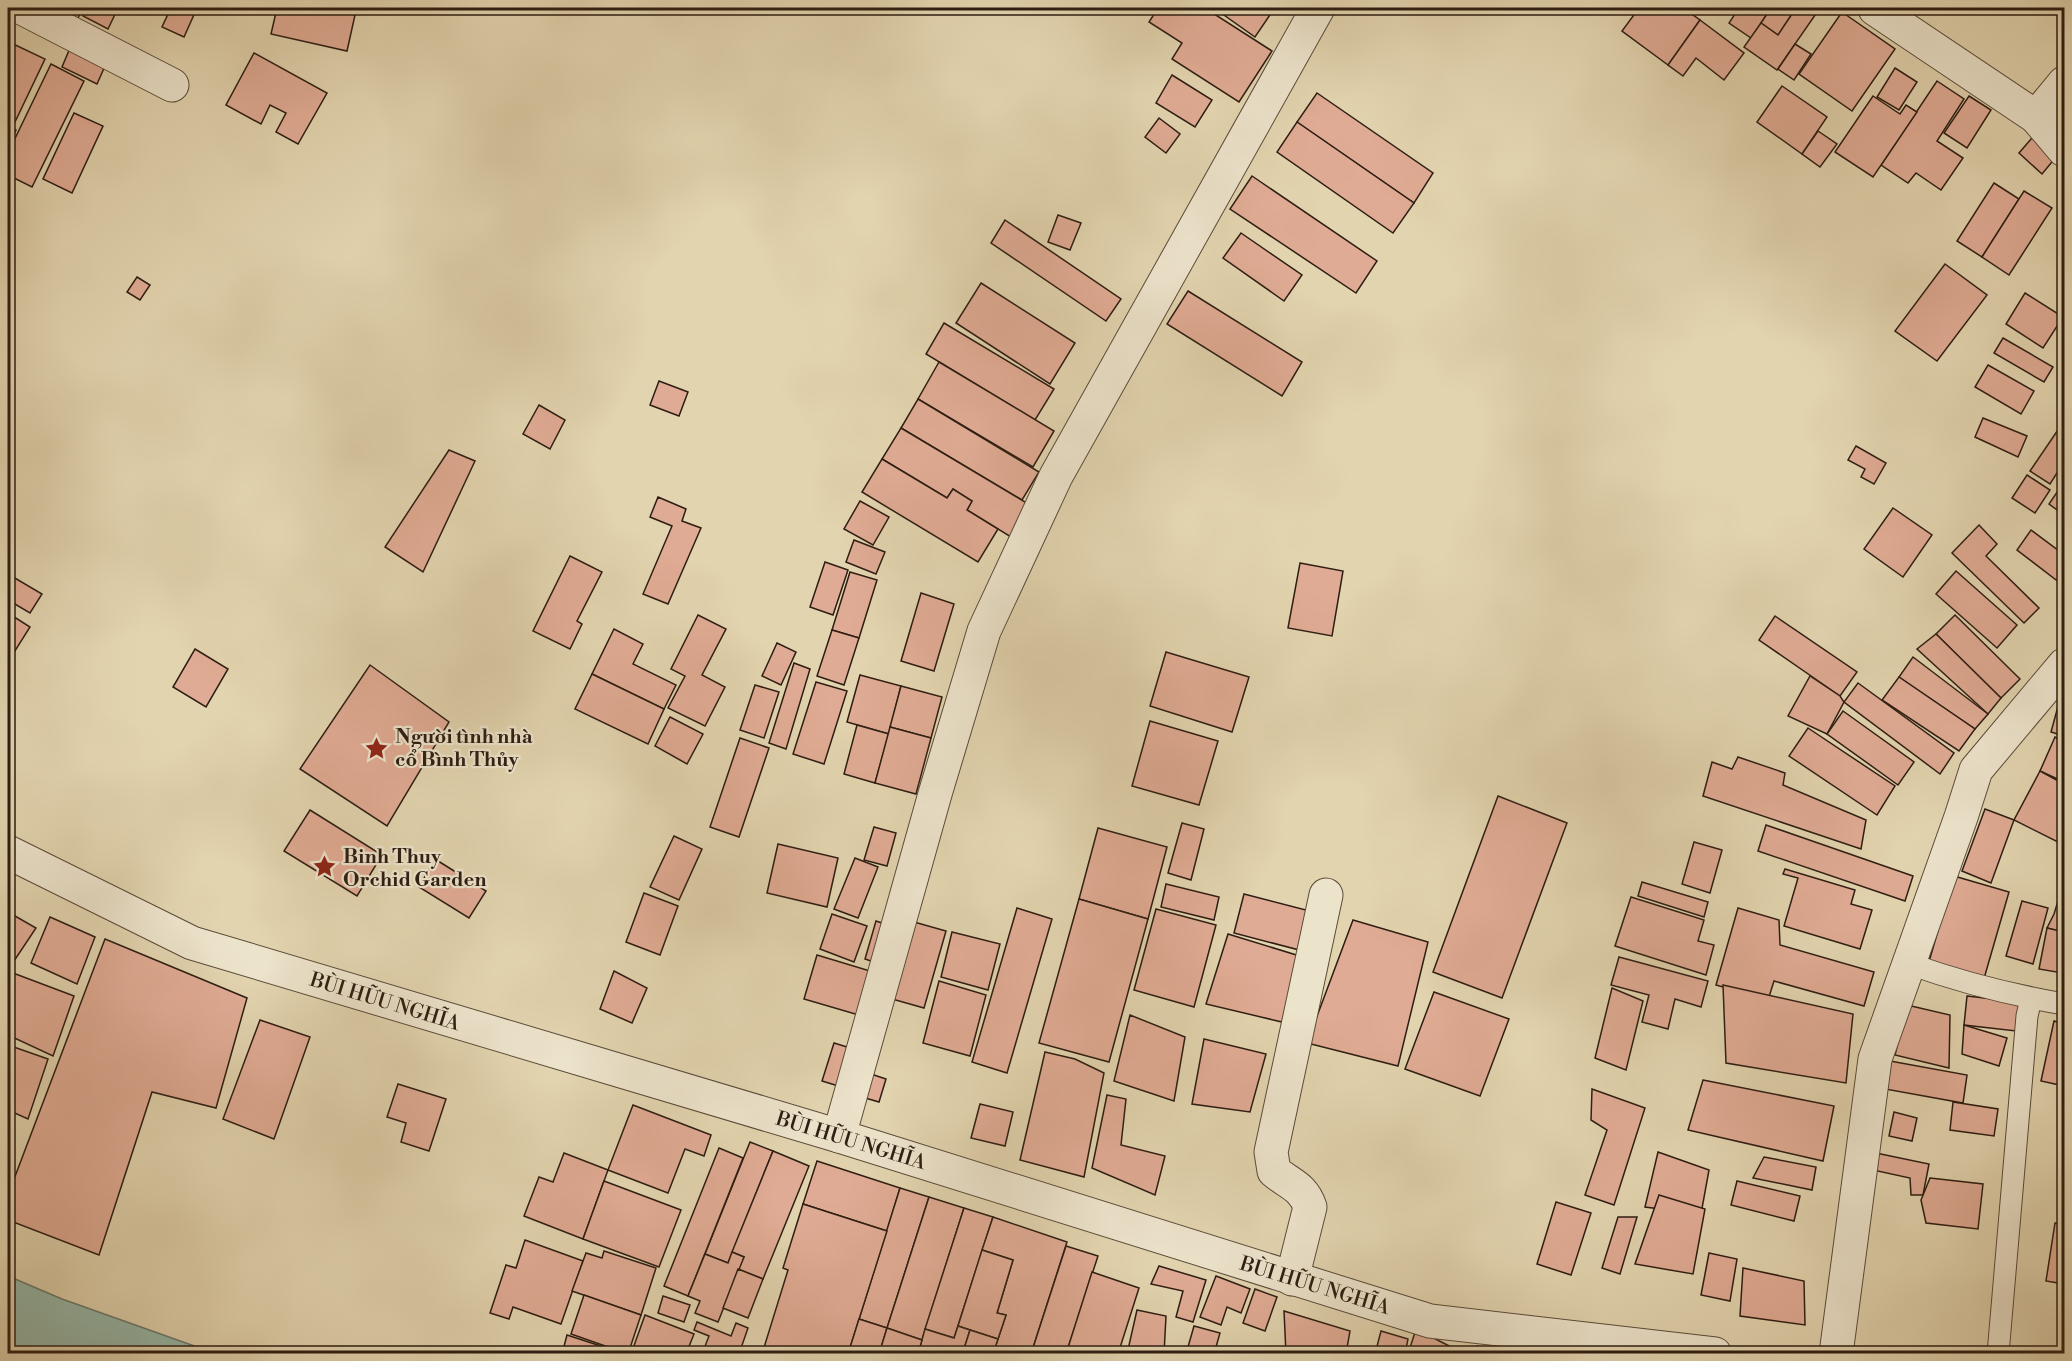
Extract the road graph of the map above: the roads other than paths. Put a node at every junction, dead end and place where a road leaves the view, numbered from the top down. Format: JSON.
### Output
{"nodes":[{"id":1,"x":22,"y":8,"type":"edge"},
{"id":2,"x":1318,"y":8,"type":"edge"},
{"id":3,"x":1875,"y":9,"type":"dead end"},
{"id":4,"x":2064,"y":83,"type":"edge"},
{"id":5,"x":172,"y":86,"type":"dead end"},
{"id":6,"x":2036,"y":117,"type":"junction"},
{"id":7,"x":2064,"y":150,"type":"edge"},
{"id":8,"x":2064,"y":665,"type":"edge"},
{"id":9,"x":8,"y":852,"type":"edge"},
{"id":10,"x":1326,"y":895,"type":"dead end"},
{"id":11,"x":1910,"y":964,"type":"junction"},
{"id":12,"x":2031,"y":999,"type":"junction"},
{"id":13,"x":2064,"y":1004,"type":"edge"},
{"id":14,"x":839,"y":1136,"type":"junction"},
{"id":15,"x":1292,"y":1279,"type":"junction"},
{"id":16,"x":1715,"y":1353,"type":"edge"},
{"id":17,"x":1836,"y":1353,"type":"edge"},
{"id":18,"x":1998,"y":1353,"type":"edge"}],
"edges":[{"from":1,"to":5,"type":"street"},
{"from":2,"to":14,"type":"street"},
{"from":3,"to":6,"type":"street"},
{"from":4,"to":6,"type":"street"},
{"from":6,"to":7,"type":"street"},
{"from":8,"to":11,"type":"street"},
{"from":9,"to":14,"type":"street","name":"BÙI HỮU NGHĨA"},
{"from":10,"to":15,"type":"street"},
{"from":11,"to":12,"type":"lane"},
{"from":11,"to":17,"type":"street"},
{"from":12,"to":13,"type":"lane"},
{"from":12,"to":18,"type":"lane"},
{"from":14,"to":15,"type":"street","name":"BÙI HỮU NGHĨA"},
{"from":15,"to":16,"type":"street","name":"BÙI HỮU NGHĨA"}]}
